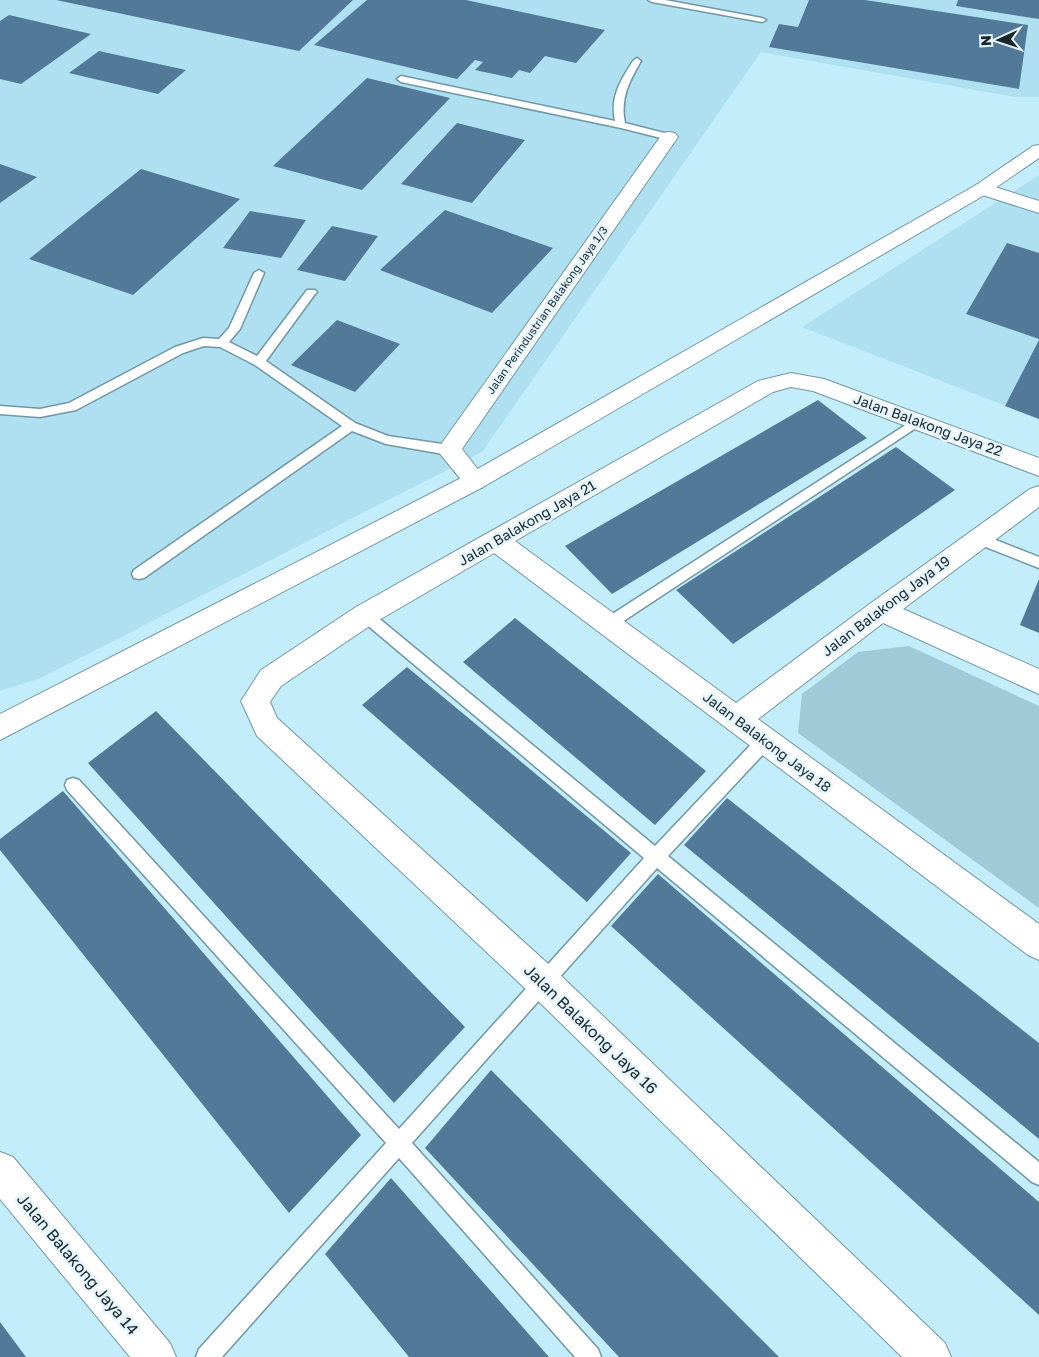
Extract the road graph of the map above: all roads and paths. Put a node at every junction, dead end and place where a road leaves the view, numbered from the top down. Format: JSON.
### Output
{"nodes":[{"id":1,"x":652,"y":0,"type":"edge"},
{"id":2,"x":762,"y":20,"type":"dead end"},
{"id":3,"x":637,"y":61,"type":"dead end"},
{"id":4,"x":401,"y":79,"type":"dead end"},
{"id":5,"x":621,"y":125,"type":"junction"},
{"id":6,"x":669,"y":137,"type":"joint"},
{"id":7,"x":1039,"y":150,"type":"edge"},
{"id":8,"x":982,"y":189,"type":"junction"},
{"id":9,"x":1039,"y":207,"type":"edge"},
{"id":10,"x":259,"y":273,"type":"dead end"},
{"id":11,"x":310,"y":292,"type":"dead end"},
{"id":12,"x":222,"y":342,"type":"junction"},
{"id":13,"x":259,"y":362,"type":"junction"},
{"id":14,"x":816,"y":384,"type":"joint"},
{"id":15,"x":0,"y":410,"type":"edge"},
{"id":16,"x":918,"y":421,"type":"junction"},
{"id":17,"x":351,"y":426,"type":"junction"},
{"id":18,"x":449,"y":450,"type":"junction"},
{"id":19,"x":1039,"y":467,"type":"edge"},
{"id":20,"x":475,"y":481,"type":"junction"},
{"id":21,"x":1039,"y":495,"type":"edge"},
{"id":22,"x":978,"y":538,"type":"junction"},
{"id":23,"x":496,"y":541,"type":"junction"},
{"id":24,"x":1039,"y":563,"type":"edge"},
{"id":25,"x":139,"y":574,"type":"dead end"},
{"id":26,"x":880,"y":610,"type":"junction"},
{"id":27,"x":365,"y":615,"type":"junction"},
{"id":28,"x":608,"y":624,"type":"junction"},
{"id":29,"x":1039,"y":682,"type":"edge"},
{"id":30,"x":256,"y":701,"type":"joint"},
{"id":31,"x":736,"y":719,"type":"junction"},
{"id":32,"x":0,"y":728,"type":"edge"},
{"id":33,"x":765,"y":740,"type":"junction"},
{"id":34,"x":72,"y":785,"type":"dead end"},
{"id":35,"x":656,"y":857,"type":"junction"},
{"id":36,"x":1039,"y":944,"type":"edge"},
{"id":37,"x":543,"y":982,"type":"junction"},
{"id":38,"x":399,"y":1143,"type":"junction"},
{"id":39,"x":0,"y":1170,"type":"edge"},
{"id":40,"x":1039,"y":1175,"type":"edge"},
{"id":41,"x":156,"y":1357,"type":"edge"},
{"id":42,"x":206,"y":1357,"type":"edge"},
{"id":43,"x":590,"y":1357,"type":"edge"},
{"id":44,"x":930,"y":1357,"type":"edge"}],
"edges":[{"from":1,"to":2,"type":"lane"},
{"from":3,"to":5,"type":"lane"},
{"from":4,"to":5,"type":"lane"},
{"from":5,"to":6,"type":"lane"},
{"from":6,"to":18,"type":"street","name":"Jalan Perindustrian Balakong Jaya 1/3"},
{"from":7,"to":8,"type":"street"},
{"from":8,"to":9,"type":"street"},
{"from":8,"to":20,"type":"street"},
{"from":10,"to":12,"type":"lane"},
{"from":11,"to":13,"type":"lane"},
{"from":12,"to":13,"type":"lane"},
{"from":12,"to":15,"type":"lane"},
{"from":13,"to":17,"type":"lane"},
{"from":14,"to":16,"type":"street","name":"Jalan Balakong Jaya 22"},
{"from":14,"to":23,"type":"street","name":"Jalan Balakong Jaya 21"},
{"from":16,"to":19,"type":"street","name":"Jalan Balakong Jaya 22"},
{"from":16,"to":28,"type":"lane"},
{"from":17,"to":18,"type":"lane"},
{"from":17,"to":25,"type":"lane"},
{"from":18,"to":20,"type":"street"},
{"from":20,"to":32,"type":"street"},
{"from":21,"to":22,"type":"street","name":"Jalan Balakong Jaya 19"},
{"from":22,"to":24,"type":"lane"},
{"from":22,"to":26,"type":"street","name":"Jalan Balakong Jaya 19"},
{"from":23,"to":27,"type":"street","name":"Jalan Balakong Jaya 21"},
{"from":23,"to":28,"type":"street","name":"Jalan Balakong Jaya 18"},
{"from":26,"to":29,"type":"street"},
{"from":26,"to":31,"type":"street","name":"Jalan Balakong Jaya 19"},
{"from":27,"to":30,"type":"street","name":"Jalan Balakong Jaya 21"},
{"from":27,"to":35,"type":"lane"},
{"from":28,"to":31,"type":"street","name":"Jalan Balakong Jaya 18"},
{"from":30,"to":37,"type":"street","name":"Jalan Balakong Jaya 16"},
{"from":31,"to":33,"type":"street","name":"Jalan Balakong Jaya 18"},
{"from":33,"to":35,"type":"lane"},
{"from":33,"to":36,"type":"street","name":"Jalan Balakong Jaya 18"},
{"from":34,"to":38,"type":"lane"},
{"from":35,"to":37,"type":"lane"},
{"from":35,"to":40,"type":"lane"},
{"from":37,"to":38,"type":"lane"},
{"from":37,"to":44,"type":"street","name":"Jalan Balakong Jaya 16"},
{"from":38,"to":42,"type":"lane"},
{"from":38,"to":43,"type":"lane"},
{"from":39,"to":41,"type":"street","name":"Jalan Balakong Jaya 14"}]}
